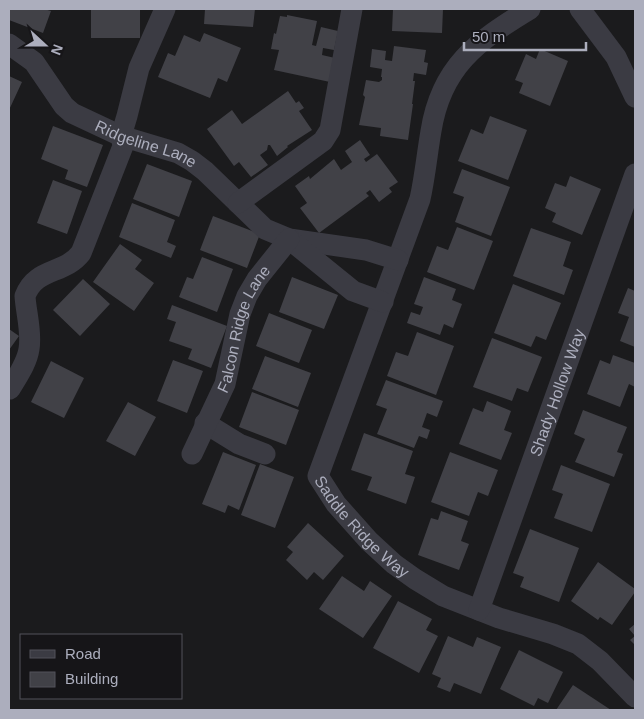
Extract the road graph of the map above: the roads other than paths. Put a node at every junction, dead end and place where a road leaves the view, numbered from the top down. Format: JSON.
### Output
{"nodes":[{"id":1,"x":165,"y":9,"type":"edge"},
{"id":2,"x":352,"y":9,"type":"edge"},
{"id":3,"x":530,"y":9,"type":"edge"},
{"id":4,"x":580,"y":9,"type":"edge"},
{"id":5,"x":9,"y":44,"type":"edge"},
{"id":6,"x":635,"y":97,"type":"edge"},
{"id":7,"x":121,"y":136,"type":"junction"},
{"id":8,"x":635,"y":174,"type":"edge"},
{"id":9,"x":238,"y":203,"type":"junction"},
{"id":10,"x":288,"y":239,"type":"junction"},
{"id":11,"x":398,"y":260,"type":"junction"},
{"id":12,"x":17,"y":291,"type":"edge"},
{"id":13,"x":383,"y":302,"type":"junction"},
{"id":14,"x":10,"y":389,"type":"dead end"},
{"id":15,"x":206,"y":423,"type":"junction"},
{"id":16,"x":192,"y":454,"type":"dead end"},
{"id":17,"x":265,"y":454,"type":"dead end"},
{"id":18,"x":479,"y":610,"type":"junction"},
{"id":19,"x":635,"y":697,"type":"edge"}],
"edges":[{"from":1,"to":7,"type":"street"},
{"from":2,"to":9,"type":"street"},
{"from":3,"to":11,"type":"street","name":"Saddle Ridge Way"},
{"from":4,"to":6,"type":"street"},
{"from":5,"to":7,"type":"street","name":"Ridgeline Lane"},
{"from":7,"to":9,"type":"street","name":"Ridgeline Lane"},
{"from":7,"to":12,"type":"street"},
{"from":8,"to":18,"type":"street","name":"Shady Hollow Way"},
{"from":9,"to":10,"type":"street","name":"Ridgeline Lane"},
{"from":10,"to":11,"type":"street","name":"Ridgeline Lane"},
{"from":10,"to":13,"type":"street","name":"Ridgeline Lane"},
{"from":10,"to":15,"type":"street","name":"Falcon Ridge Lane"},
{"from":11,"to":13,"type":"street","name":"Saddle Ridge Way"},
{"from":12,"to":14,"type":"street"},
{"from":13,"to":18,"type":"street","name":"Saddle Ridge Way"},
{"from":15,"to":16,"type":"street","name":"Falcon Ridge Lane"},
{"from":15,"to":17,"type":"street"},
{"from":18,"to":19,"type":"street","name":"Saddle Ridge Way"}]}
